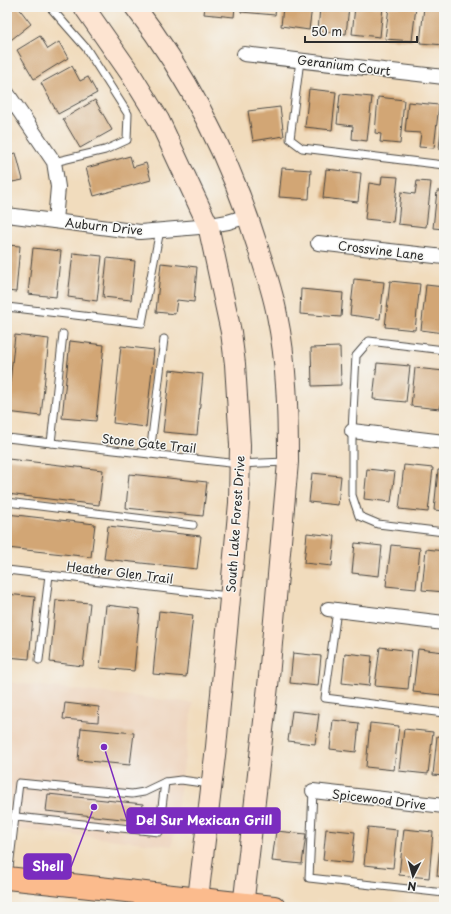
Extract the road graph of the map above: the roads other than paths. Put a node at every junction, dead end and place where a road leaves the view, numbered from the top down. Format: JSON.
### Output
{"nodes":[{"id":1,"x":50,"y":7,"type":"edge"},
{"id":2,"x":84,"y":7,"type":"edge"},
{"id":3,"x":135,"y":7,"type":"edge"},
{"id":4,"x":244,"y":54,"type":"dead end"},
{"id":5,"x":300,"y":60,"type":"junction"},
{"id":6,"x":444,"y":77,"type":"edge"},
{"id":7,"x":7,"y":93,"type":"edge"},
{"id":8,"x":54,"y":162,"type":"junction"},
{"id":9,"x":444,"y":165,"type":"edge"},
{"id":10,"x":7,"y":215,"type":"edge"},
{"id":11,"x":248,"y":216,"type":"junction"},
{"id":12,"x":55,"y":221,"type":"junction"},
{"id":13,"x":208,"y":225,"type":"junction"},
{"id":14,"x":160,"y":230,"type":"junction"},
{"id":15,"x":318,"y":243,"type":"dead end"},
{"id":16,"x":444,"y":257,"type":"edge"},
{"id":17,"x":7,"y":307,"type":"edge"},
{"id":18,"x":64,"y":334,"type":"dead end"},
{"id":19,"x":164,"y":339,"type":"dead end"},
{"id":20,"x":444,"y":350,"type":"edge"},
{"id":21,"x":352,"y":431,"type":"junction"},
{"id":22,"x":7,"y":438,"type":"edge"},
{"id":23,"x":444,"y":442,"type":"edge"},
{"id":24,"x":51,"y":443,"type":"junction"},
{"id":25,"x":150,"y":454,"type":"junction"},
{"id":26,"x":288,"y":462,"type":"junction"},
{"id":27,"x":239,"y":464,"type":"junction"},
{"id":28,"x":7,"y":502,"type":"edge"},
{"id":29,"x":193,"y":525,"type":"dead end"},
{"id":30,"x":444,"y":532,"type":"edge"},
{"id":31,"x":7,"y":570,"type":"edge"},
{"id":32,"x":49,"y":575,"type":"junction"},
{"id":33,"x":230,"y":596,"type":"junction"},
{"id":34,"x":333,"y":610,"type":"joint"},
{"id":35,"x":444,"y":623,"type":"edge"},
{"id":36,"x":39,"y":660,"type":"dead end"},
{"id":37,"x":444,"y":713,"type":"edge"},
{"id":38,"x":165,"y":782,"type":"junction"},
{"id":39,"x":211,"y":784,"type":"junction"},
{"id":40,"x":313,"y":791,"type":"joint"},
{"id":41,"x":444,"y":806,"type":"edge"},
{"id":42,"x":7,"y":816,"type":"edge"},
{"id":43,"x":16,"y":817,"type":"junction"},
{"id":44,"x":7,"y":878,"type":"edge"},
{"id":45,"x":444,"y":893,"type":"edge"},
{"id":46,"x":197,"y":903,"type":"edge"},
{"id":47,"x":243,"y":905,"type":"edge"},
{"id":48,"x":274,"y":907,"type":"edge"}],
"edges":[{"from":1,"to":8,"type":"lane"},
{"from":2,"to":13,"type":"main road","name":"South Lake Forest Drive"},
{"from":3,"to":11,"type":"main road"},
{"from":4,"to":5,"type":"street","name":"Geranium Court"},
{"from":5,"to":6,"type":"street","name":"Geranium Court"},
{"from":5,"to":9,"type":"lane"},
{"from":7,"to":8,"type":"street"},
{"from":8,"to":12,"type":"street"},
{"from":10,"to":12,"type":"street","name":"Auburn Drive"},
{"from":11,"to":13,"type":"street","name":"Auburn Drive"},
{"from":11,"to":26,"type":"main road"},
{"from":12,"to":14,"type":"street","name":"Auburn Drive"},
{"from":13,"to":14,"type":"street","name":"Auburn Drive"},
{"from":13,"to":27,"type":"main road","name":"South Lake Forest Drive"},
{"from":14,"to":17,"type":"lane"},
{"from":15,"to":16,"type":"street","name":"Crossvine Lane"},
{"from":18,"to":24,"type":"lane"},
{"from":19,"to":25,"type":"lane"},
{"from":20,"to":21,"type":"lane"},
{"from":21,"to":23,"type":"street"},
{"from":21,"to":30,"type":"lane"},
{"from":22,"to":24,"type":"lane","name":"Stone Gate Trail"},
{"from":24,"to":25,"type":"lane","name":"Stone Gate Trail"},
{"from":25,"to":27,"type":"lane","name":"Stone Gate Trail"},
{"from":26,"to":27,"type":"lane","name":"Stone Gate Trail"},
{"from":26,"to":47,"type":"main road"},
{"from":27,"to":33,"type":"main road","name":"South Lake Forest Drive"},
{"from":28,"to":29,"type":"lane"},
{"from":31,"to":32,"type":"lane","name":"Heather Glen Trail"},
{"from":32,"to":33,"type":"lane","name":"Heather Glen Trail"},
{"from":32,"to":36,"type":"lane"},
{"from":33,"to":39,"type":"main road","name":"South Lake Forest Drive"},
{"from":34,"to":35,"type":"street"},
{"from":34,"to":37,"type":"lane"},
{"from":38,"to":39,"type":"lane"},
{"from":38,"to":43,"type":"lane"},
{"from":38,"to":43,"type":"lane"},
{"from":39,"to":46,"type":"main road","name":"South Lake Forest Drive"},
{"from":40,"to":41,"type":"street","name":"Spicewood Drive"},
{"from":40,"to":45,"type":"lane"},
{"from":42,"to":43,"type":"lane"},
{"from":43,"to":44,"type":"lane"},
{"from":44,"to":46,"type":"main road"},
{"from":46,"to":47,"type":"main road"},
{"from":47,"to":48,"type":"main road"}]}
